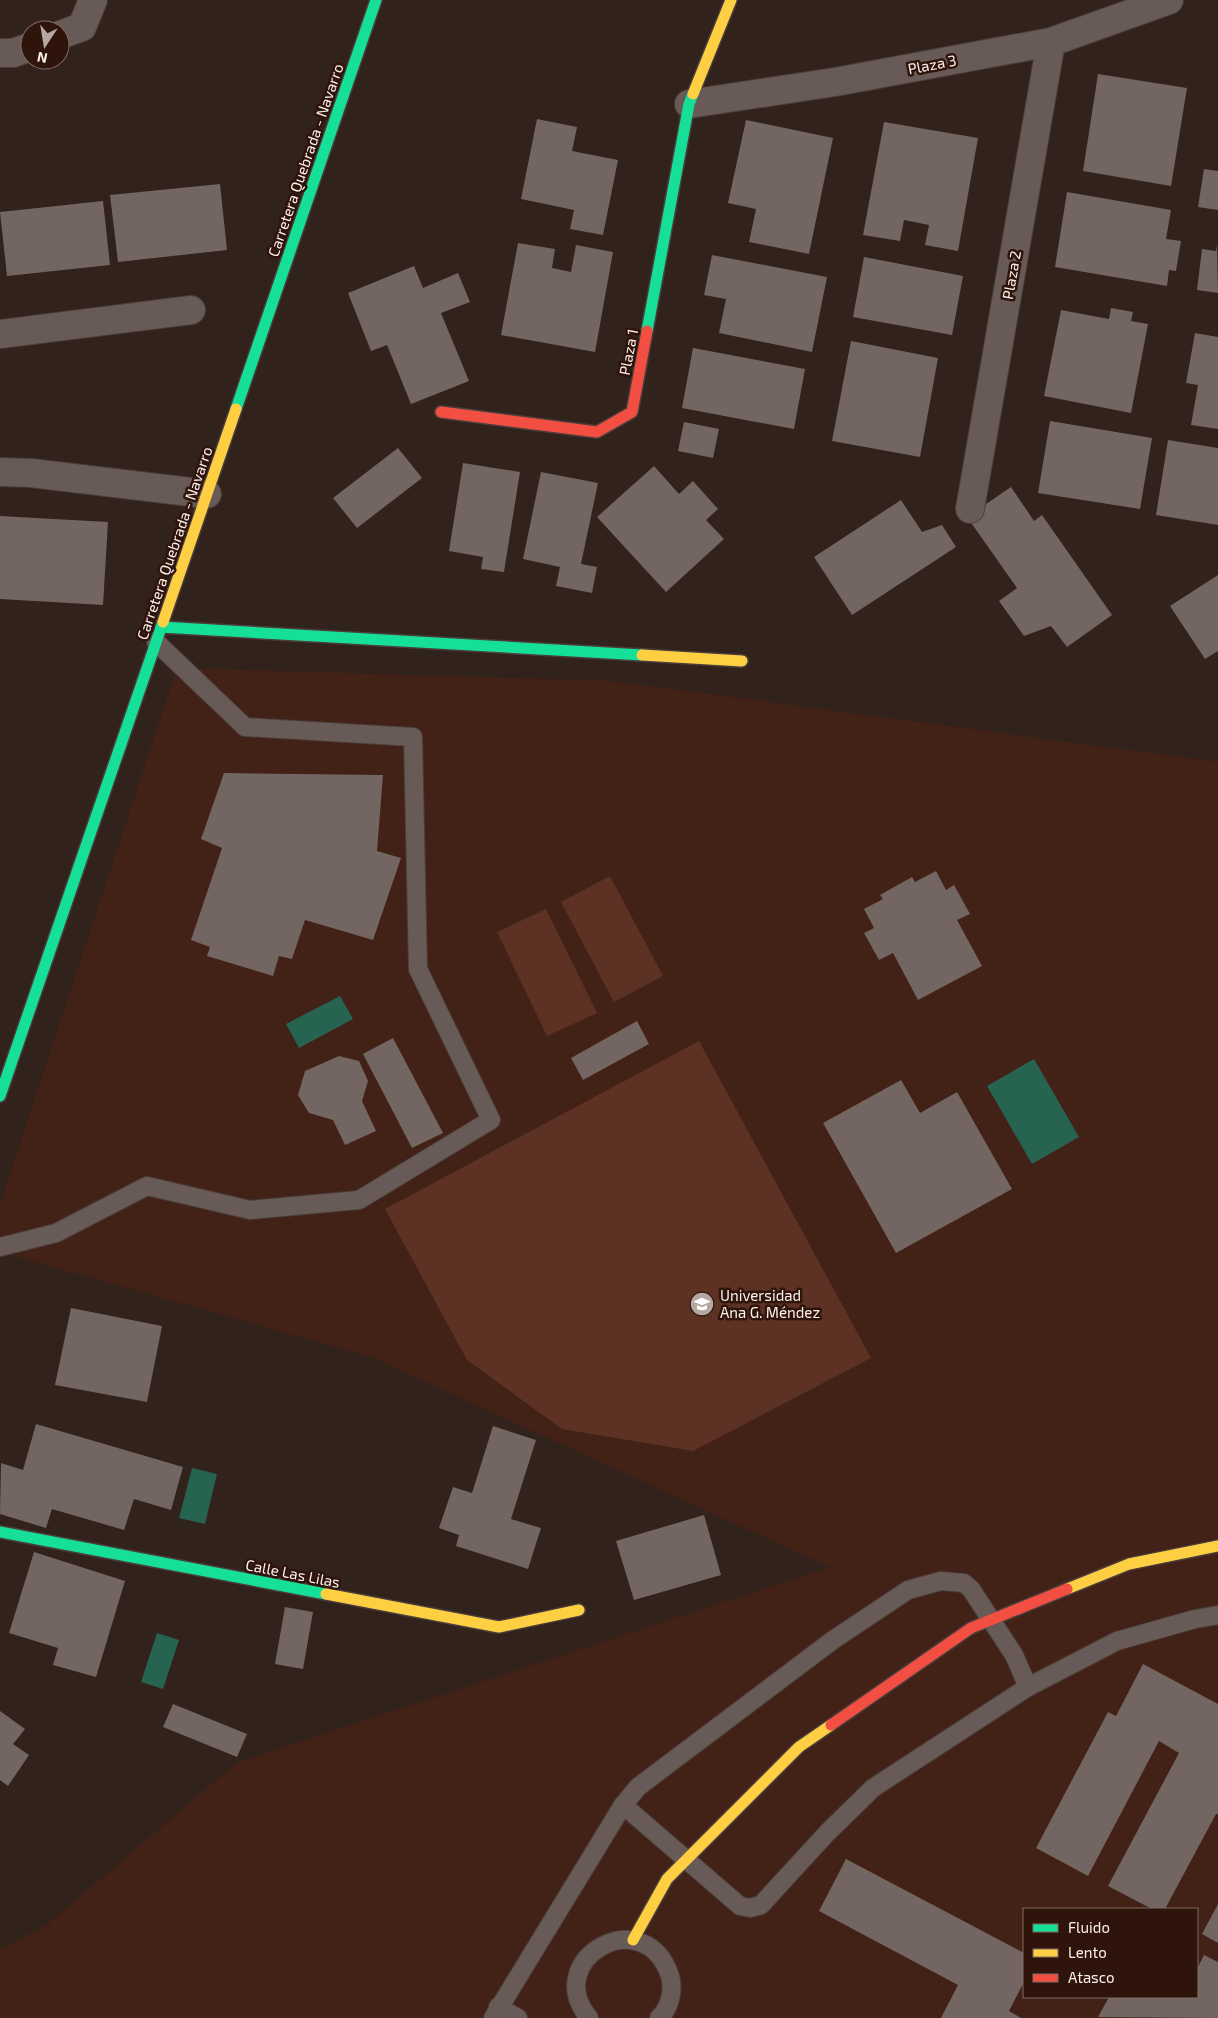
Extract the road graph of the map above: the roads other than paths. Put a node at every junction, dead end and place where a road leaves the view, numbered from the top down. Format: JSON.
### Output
{"nodes":[{"id":1,"x":93,"y":0,"type":"edge"},
{"id":2,"x":376,"y":0,"type":"edge"},
{"id":3,"x":732,"y":0,"type":"edge"},
{"id":4,"x":1168,"y":0,"type":"edge"},
{"id":5,"x":70,"y":31,"type":"edge"},
{"id":6,"x":1051,"y":42,"type":"junction"},
{"id":7,"x":20,"y":50,"type":"edge"},
{"id":8,"x":0,"y":53,"type":"edge"},
{"id":9,"x":689,"y":104,"type":"junction"},
{"id":10,"x":191,"y":310,"type":"dead end"},
{"id":11,"x":0,"y":334,"type":"edge"},
{"id":12,"x":441,"y":412,"type":"dead end"},
{"id":13,"x":0,"y":472,"type":"edge"},
{"id":14,"x":207,"y":494,"type":"junction"},
{"id":15,"x":970,"y":509,"type":"dead end"},
{"id":16,"x":158,"y":635,"type":"junction"},
{"id":17,"x":742,"y":661,"type":"dead end"},
{"id":18,"x":0,"y":1096,"type":"edge"},
{"id":19,"x":0,"y":1246,"type":"edge"},
{"id":20,"x":0,"y":1532,"type":"edge"},
{"id":21,"x":1218,"y":1546,"type":"edge"},
{"id":22,"x":579,"y":1610,"type":"dead end"},
{"id":23,"x":1218,"y":1615,"type":"edge"},
{"id":24,"x":991,"y":1618,"type":"junction"},
{"id":25,"x":1028,"y":1687,"type":"junction"},
{"id":26,"x":623,"y":1805,"type":"junction"},
{"id":27,"x":686,"y":1860,"type":"junction"},
{"id":28,"x":634,"y":1940,"type":"junction"},
{"id":29,"x":495,"y":2013,"type":"edge"},
{"id":30,"x":518,"y":2018,"type":"edge"},
{"id":31,"x":590,"y":2018,"type":"edge"},
{"id":32,"x":659,"y":2018,"type":"edge"}],
"edges":[{"from":1,"to":5,"type":"street"},
{"from":2,"to":14,"type":"street","name":"Carretera Quebrada - Navarro"},
{"from":3,"to":9,"type":"street","name":"Plaza 1"},
{"from":4,"to":6,"type":"street","name":"Plaza 3"},
{"from":6,"to":9,"type":"street","name":"Plaza 3"},
{"from":6,"to":15,"type":"street","name":"Plaza 2"},
{"from":7,"to":8,"type":"street"},
{"from":9,"to":12,"type":"street","name":"Plaza 1"},
{"from":10,"to":11,"type":"street"},
{"from":13,"to":14,"type":"street"},
{"from":14,"to":16,"type":"street","name":"Carretera Quebrada - Navarro"},
{"from":16,"to":17,"type":"street"},
{"from":16,"to":18,"type":"street","name":"Carretera Quebrada - Navarro"},
{"from":16,"to":19,"type":"lane"},
{"from":20,"to":22,"type":"street","name":"Calle Las Lilas"},
{"from":21,"to":24,"type":"street"},
{"from":23,"to":25,"type":"lane"},
{"from":24,"to":25,"type":"lane"},
{"from":24,"to":26,"type":"lane"},
{"from":24,"to":27,"type":"street"},
{"from":25,"to":27,"type":"lane"},
{"from":26,"to":27,"type":"lane"},
{"from":26,"to":29,"type":"lane"},
{"from":27,"to":28,"type":"street"},
{"from":28,"to":31,"type":"lane"},
{"from":28,"to":32,"type":"lane"},
{"from":29,"to":30,"type":"lane"}]}
